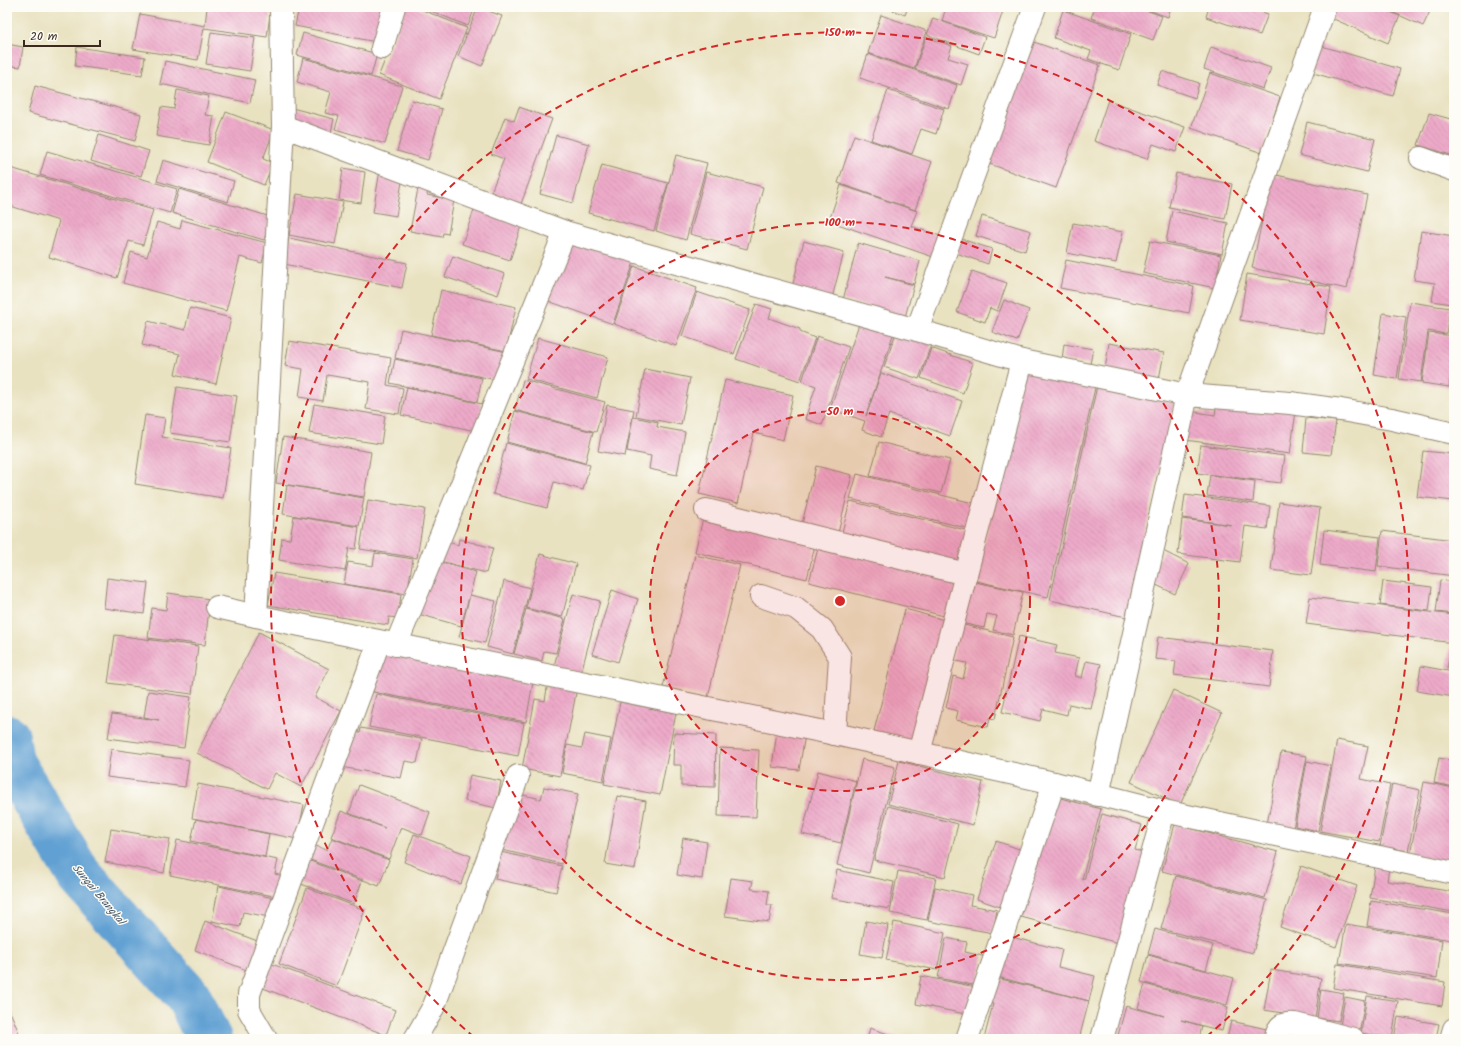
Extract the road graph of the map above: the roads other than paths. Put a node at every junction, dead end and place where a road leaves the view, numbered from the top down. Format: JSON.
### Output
{"nodes":[{"id":1,"x":281,"y":7,"type":"edge"},
{"id":2,"x":394,"y":7,"type":"edge"},
{"id":3,"x":1035,"y":7,"type":"edge"},
{"id":4,"x":1325,"y":7,"type":"edge"},
{"id":5,"x":382,"y":48,"type":"dead end"},
{"id":6,"x":283,"y":126,"type":"junction"},
{"id":7,"x":1421,"y":158,"type":"dead end"},
{"id":8,"x":1454,"y":170,"type":"edge"},
{"id":9,"x":565,"y":232,"type":"junction"},
{"id":10,"x":917,"y":330,"type":"junction"},
{"id":11,"x":1022,"y":361,"type":"junction"},
{"id":12,"x":1187,"y":395,"type":"junction"},
{"id":13,"x":1454,"y":433,"type":"edge"},
{"id":14,"x":706,"y":510,"type":"dead end"},
{"id":15,"x":966,"y":574,"type":"junction"},
{"id":16,"x":761,"y":596,"type":"dead end"},
{"id":17,"x":217,"y":608,"type":"dead end"},
{"id":18,"x":256,"y":616,"type":"junction"},
{"id":19,"x":388,"y":644,"type":"junction"},
{"id":20,"x":834,"y":734,"type":"junction"},
{"id":21,"x":919,"y":753,"type":"junction"},
{"id":22,"x":518,"y":776,"type":"dead end"},
{"id":23,"x":1054,"y":783,"type":"junction"},
{"id":24,"x":1098,"y":795,"type":"junction"},
{"id":25,"x":1164,"y":811,"type":"junction"},
{"id":26,"x":1454,"y":872,"type":"edge"},
{"id":27,"x":1454,"y":1029,"type":"edge"},
{"id":28,"x":266,"y":1039,"type":"edge"},
{"id":29,"x":415,"y":1039,"type":"edge"},
{"id":30,"x":967,"y":1039,"type":"edge"},
{"id":31,"x":1102,"y":1039,"type":"edge"},
{"id":32,"x":1276,"y":1039,"type":"edge"},
{"id":33,"x":1353,"y":1039,"type":"edge"},
{"id":34,"x":1451,"y":1039,"type":"edge"}],
"edges":[{"from":1,"to":6,"type":"street"},
{"from":2,"to":5,"type":"street"},
{"from":3,"to":10,"type":"street"},
{"from":4,"to":12,"type":"street"},
{"from":6,"to":9,"type":"street"},
{"from":6,"to":18,"type":"street"},
{"from":7,"to":8,"type":"street"},
{"from":9,"to":10,"type":"street"},
{"from":9,"to":19,"type":"street"},
{"from":10,"to":11,"type":"street"},
{"from":11,"to":12,"type":"street"},
{"from":11,"to":15,"type":"street"},
{"from":12,"to":13,"type":"street"},
{"from":12,"to":24,"type":"street"},
{"from":14,"to":15,"type":"street"},
{"from":15,"to":21,"type":"street"},
{"from":16,"to":20,"type":"street"},
{"from":17,"to":18,"type":"street"},
{"from":18,"to":19,"type":"street"},
{"from":19,"to":20,"type":"street"},
{"from":19,"to":28,"type":"street"},
{"from":20,"to":21,"type":"street"},
{"from":21,"to":23,"type":"street"},
{"from":22,"to":29,"type":"street"},
{"from":23,"to":24,"type":"street"},
{"from":23,"to":30,"type":"street"},
{"from":24,"to":25,"type":"street"},
{"from":25,"to":26,"type":"street"},
{"from":25,"to":31,"type":"street"},
{"from":27,"to":34,"type":"street"},
{"from":32,"to":33,"type":"street"}]}
